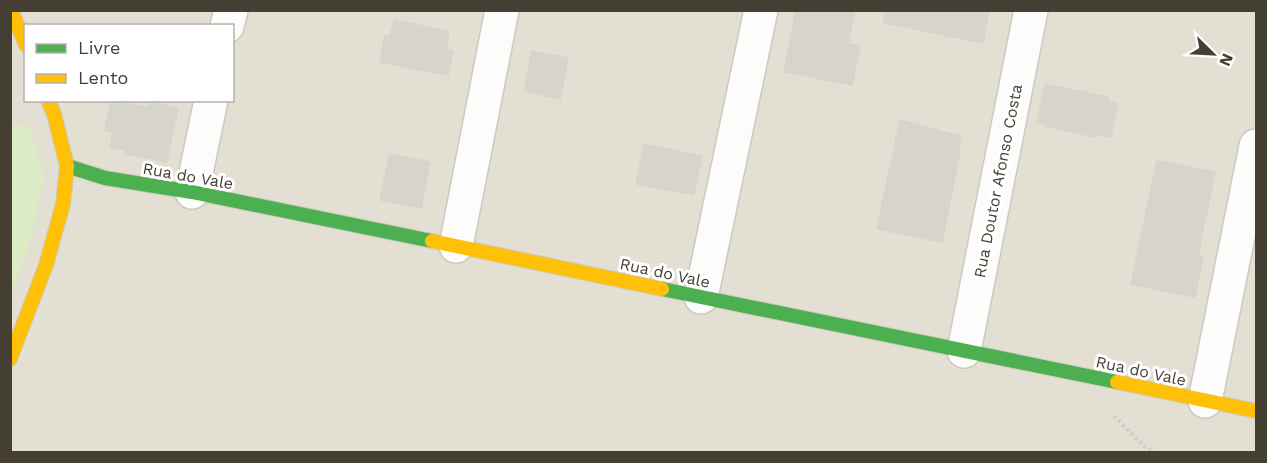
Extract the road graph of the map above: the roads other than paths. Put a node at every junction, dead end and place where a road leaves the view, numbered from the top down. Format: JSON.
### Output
{"nodes":[{"id":1,"x":11,"y":10,"type":"edge"},
{"id":2,"x":502,"y":10,"type":"edge"},
{"id":3,"x":761,"y":10,"type":"edge"},
{"id":4,"x":1031,"y":10,"type":"edge"},
{"id":5,"x":24,"y":40,"type":"edge"},
{"id":6,"x":49,"y":102,"type":"edge"},
{"id":7,"x":212,"y":102,"type":"edge"},
{"id":8,"x":1257,"y":146,"type":"edge"},
{"id":9,"x":67,"y":166,"type":"junction"},
{"id":10,"x":192,"y":192,"type":"junction"},
{"id":11,"x":456,"y":246,"type":"junction"},
{"id":12,"x":701,"y":297,"type":"junction"},
{"id":13,"x":964,"y":351,"type":"junction"},
{"id":14,"x":10,"y":359,"type":"edge"},
{"id":15,"x":1205,"y":401,"type":"junction"},
{"id":16,"x":1257,"y":411,"type":"edge"}],
"edges":[{"from":1,"to":5,"type":"street"},
{"from":2,"to":11,"type":"street"},
{"from":3,"to":12,"type":"street"},
{"from":4,"to":13,"type":"street","name":"Rua Doutor Afonso Costa"},
{"from":6,"to":9,"type":"street"},
{"from":7,"to":10,"type":"street"},
{"from":8,"to":15,"type":"street"},
{"from":9,"to":10,"type":"street","name":"Rua do Vale"},
{"from":9,"to":14,"type":"street"},
{"from":10,"to":11,"type":"street","name":"Rua do Vale"},
{"from":11,"to":12,"type":"street","name":"Rua do Vale"},
{"from":12,"to":13,"type":"street","name":"Rua do Vale"},
{"from":13,"to":15,"type":"street","name":"Rua do Vale"},
{"from":15,"to":16,"type":"street","name":"Rua do Vale"}]}
